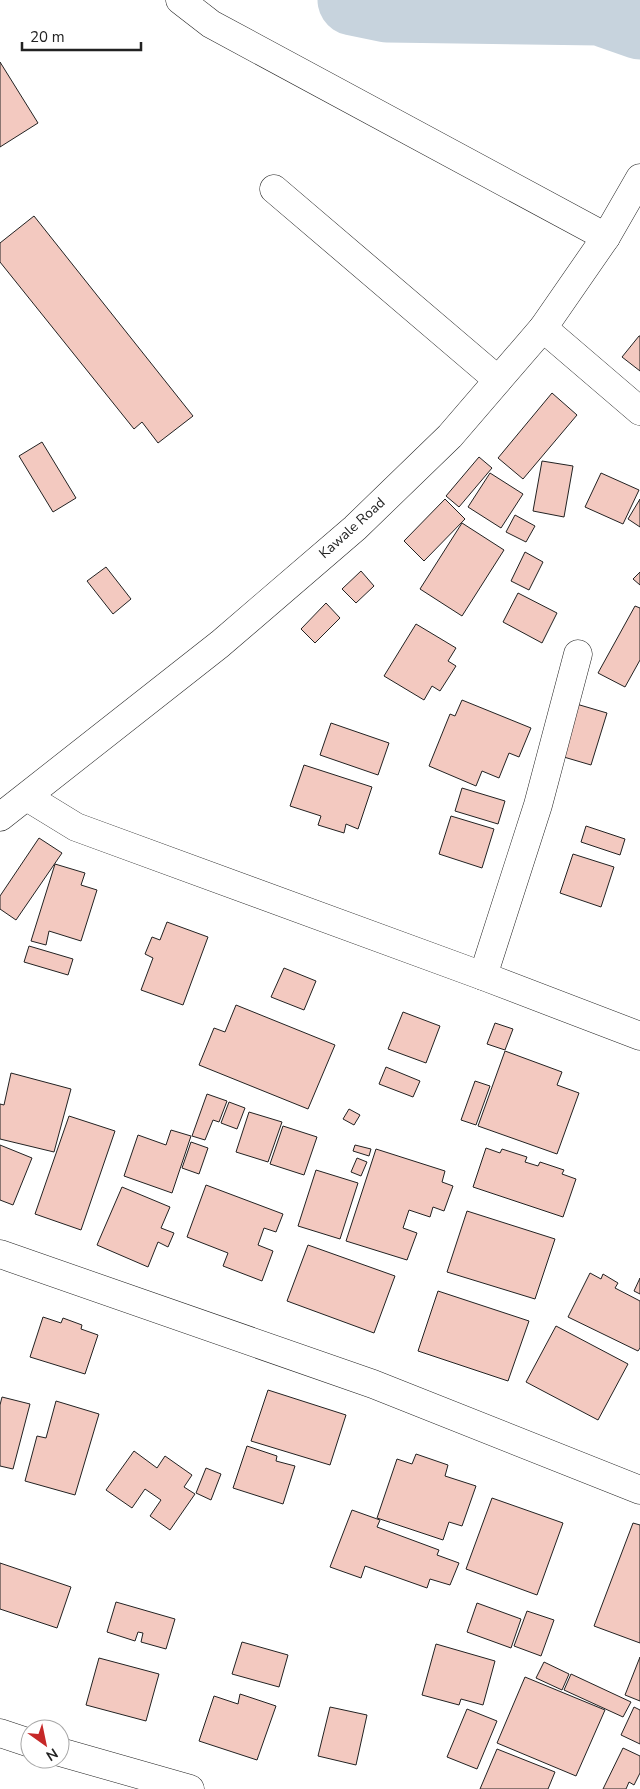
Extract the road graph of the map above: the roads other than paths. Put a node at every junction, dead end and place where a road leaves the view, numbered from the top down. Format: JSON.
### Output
{"nodes":[{"id":1,"x":180,"y":0,"type":"edge"},
{"id":2,"x":640,"y":178,"type":"edge"},
{"id":3,"x":274,"y":189,"type":"dead end"},
{"id":4,"x":606,"y":237,"type":"junction"},
{"id":5,"x":543,"y":328,"type":"junction"},
{"id":6,"x":498,"y":380,"type":"junction"},
{"id":7,"x":640,"y":411,"type":"edge"},
{"id":8,"x":578,"y":654,"type":"dead end"},
{"id":9,"x":26,"y":797,"type":"junction"},
{"id":10,"x":0,"y":817,"type":"edge"},
{"id":11,"x":483,"y":976,"type":"junction"},
{"id":12,"x":640,"y":1036,"type":"edge"},
{"id":13,"x":0,"y":1254,"type":"edge"},
{"id":14,"x":640,"y":1490,"type":"edge"},
{"id":15,"x":0,"y":1733,"type":"edge"},
{"id":16,"x":20,"y":1740,"type":"edge"},
{"id":17,"x":70,"y":1755,"type":"edge"},
{"id":18,"x":190,"y":1789,"type":"edge"}],
"edges":[{"from":1,"to":4,"type":"street"},
{"from":2,"to":4,"type":"street","name":"Kawale Road"},
{"from":3,"to":6,"type":"street"},
{"from":4,"to":5,"type":"street","name":"Kawale Road"},
{"from":5,"to":6,"type":"street","name":"Kawale Road"},
{"from":5,"to":7,"type":"street"},
{"from":6,"to":9,"type":"street","name":"Kawale Road"},
{"from":8,"to":11,"type":"street"},
{"from":9,"to":10,"type":"street","name":"Kawale Road"},
{"from":9,"to":11,"type":"street"},
{"from":11,"to":12,"type":"street"},
{"from":13,"to":14,"type":"street"},
{"from":15,"to":16,"type":"street"},
{"from":17,"to":18,"type":"street"}]}
